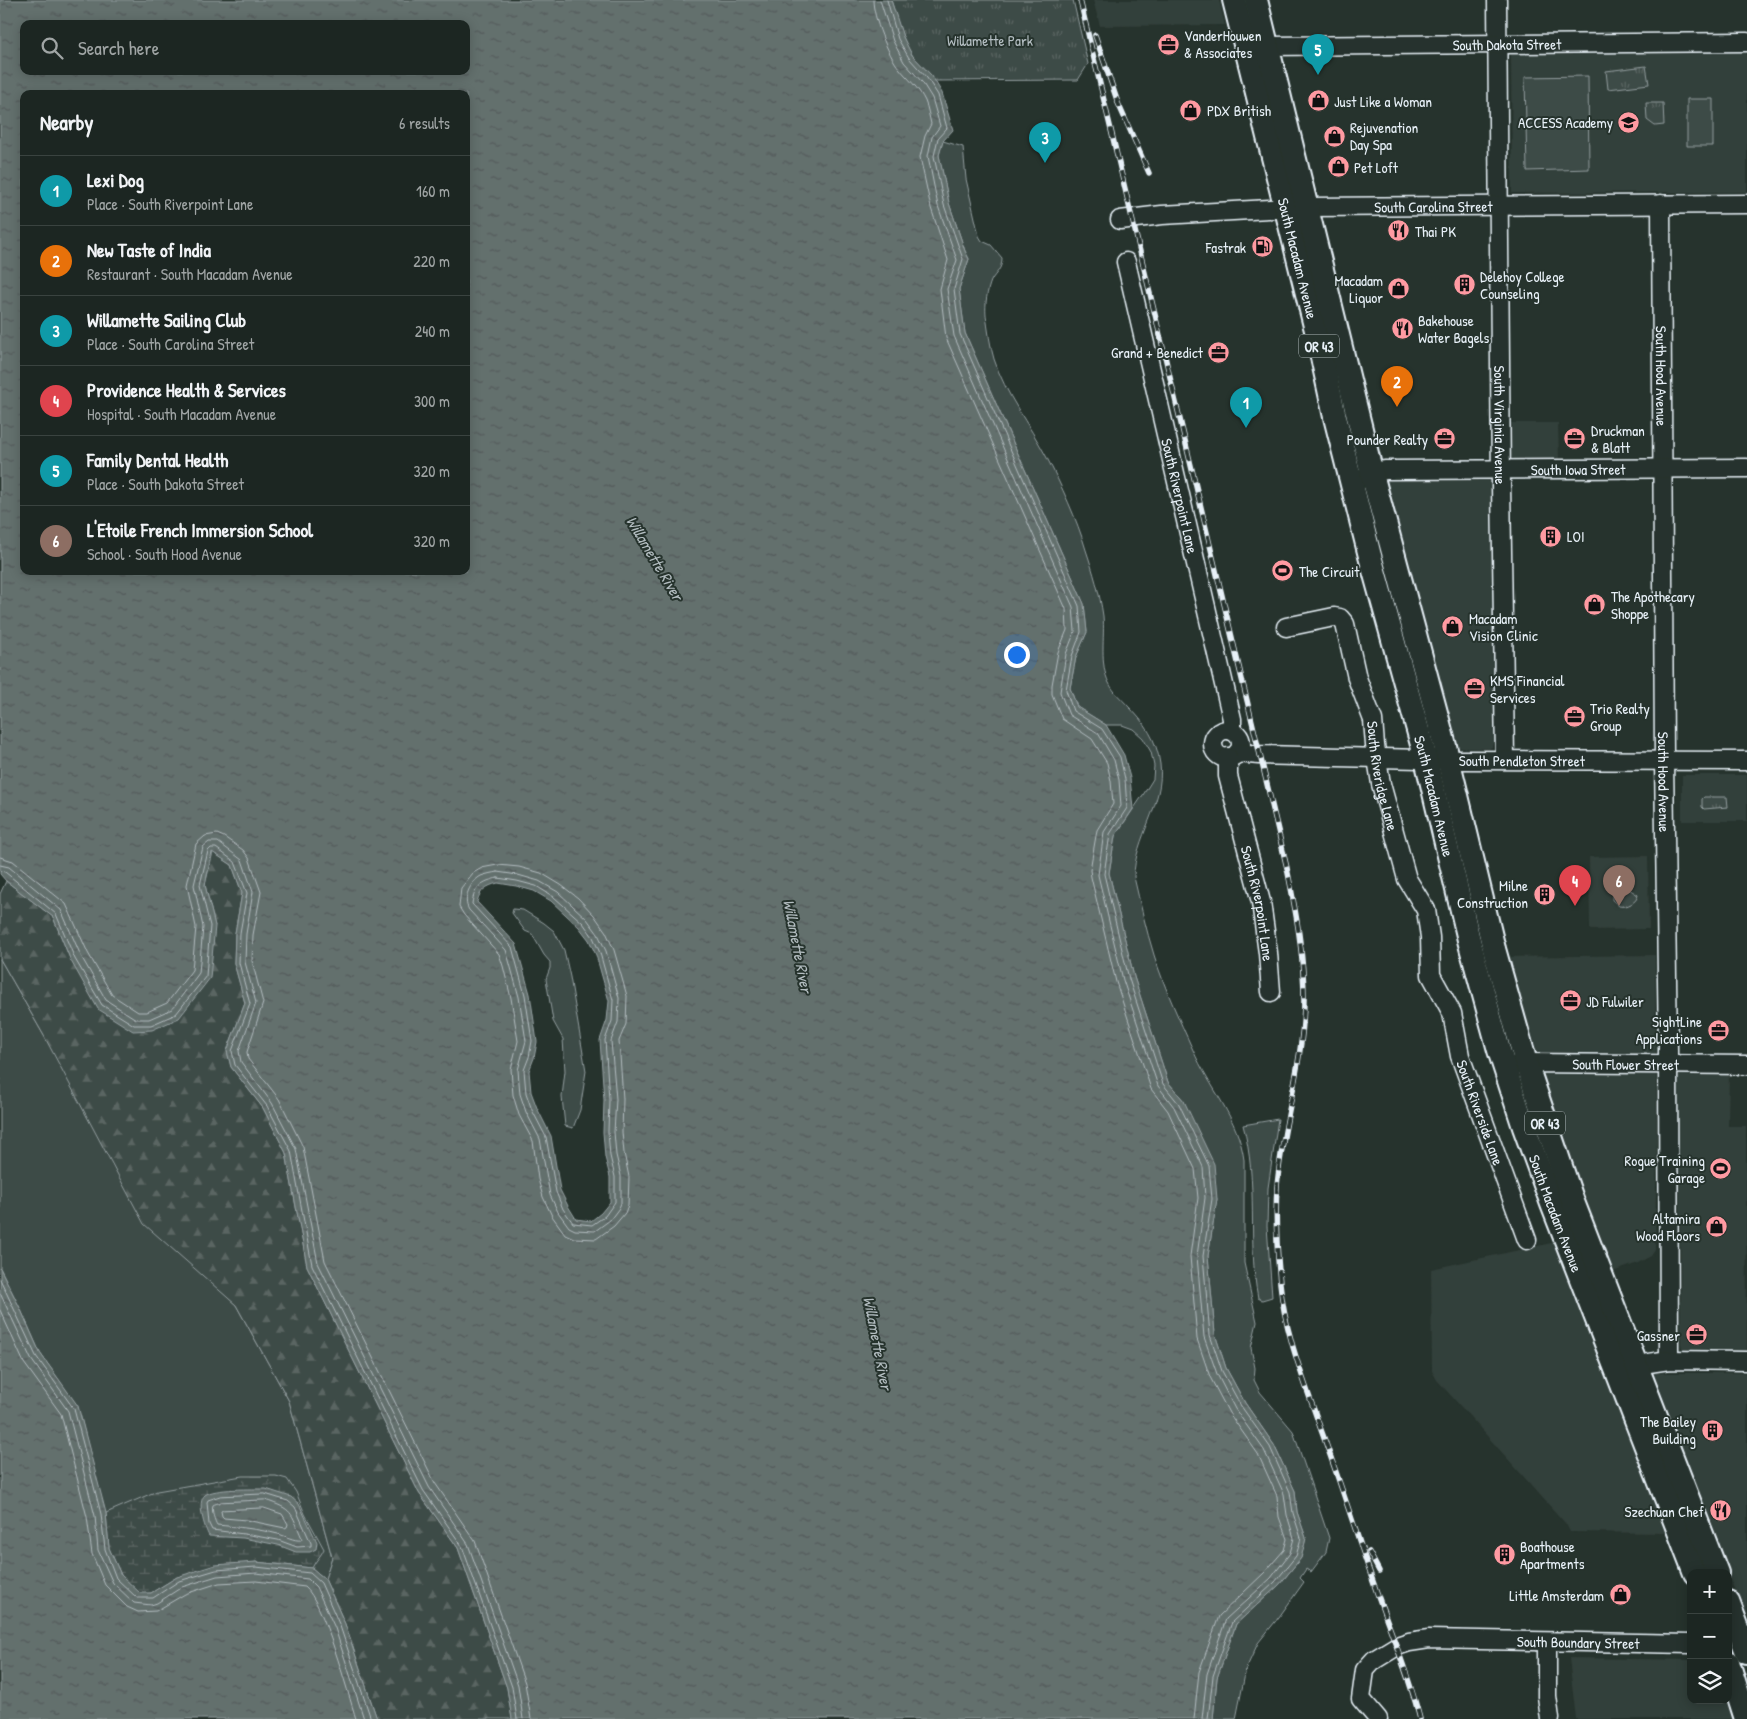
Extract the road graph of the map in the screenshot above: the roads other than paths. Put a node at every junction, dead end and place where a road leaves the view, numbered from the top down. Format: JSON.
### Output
{"nodes":[{"id":1,"x":1234,"y":0,"type":"edge"},
{"id":2,"x":1256,"y":0,"type":"edge"},
{"id":3,"x":1498,"y":0,"type":"edge"},
{"id":4,"x":1747,"y":42,"type":"edge"},
{"id":5,"x":1498,"y":44,"type":"junction"},
{"id":6,"x":1267,"y":46,"type":"junction"},
{"id":7,"x":1500,"y":204,"type":"junction"},
{"id":8,"x":1661,"y":204,"type":"junction"},
{"id":9,"x":1747,"y":204,"type":"edge"},
{"id":10,"x":1307,"y":207,"type":"junction"},
{"id":11,"x":1285,"y":208,"type":"junction"},
{"id":12,"x":1120,"y":220,"type":"dead end"},
{"id":13,"x":1126,"y":262,"type":"dead end"},
{"id":14,"x":1662,"y":468,"type":"junction"},
{"id":15,"x":1747,"y":468,"type":"edge"},
{"id":16,"x":1501,"y":469,"type":"junction"},
{"id":17,"x":1372,"y":474,"type":"junction"},
{"id":18,"x":1352,"y":484,"type":"junction"},
{"id":19,"x":1286,"y":628,"type":"dead end"},
{"id":20,"x":1232,"y":731,"type":"junction"},
{"id":21,"x":1233,"y":755,"type":"junction"},
{"id":22,"x":1377,"y":757,"type":"junction"},
{"id":23,"x":1426,"y":759,"type":"junction"},
{"id":24,"x":1449,"y":759,"type":"junction"},
{"id":25,"x":1505,"y":759,"type":"junction"},
{"id":26,"x":1664,"y":760,"type":"junction"},
{"id":27,"x":1747,"y":761,"type":"edge"},
{"id":28,"x":1436,"y":986,"type":"joint"},
{"id":29,"x":1271,"y":992,"type":"dead end"},
{"id":30,"x":1668,"y":1064,"type":"junction"},
{"id":31,"x":1747,"y":1065,"type":"edge"},
{"id":32,"x":1516,"y":1066,"type":"junction"},
{"id":33,"x":1528,"y":1240,"type":"dead end"},
{"id":34,"x":1669,"y":1360,"type":"junction"},
{"id":35,"x":1747,"y":1361,"type":"edge"},
{"id":36,"x":1628,"y":1370,"type":"junction"},
{"id":37,"x":1694,"y":1569,"type":"edge"},
{"id":38,"x":1715,"y":1569,"type":"edge"},
{"id":39,"x":1732,"y":1614,"type":"edge"},
{"id":40,"x":1548,"y":1642,"type":"junction"},
{"id":41,"x":1687,"y":1644,"type":"edge"},
{"id":42,"x":1742,"y":1647,"type":"edge"},
{"id":43,"x":1732,"y":1675,"type":"edge"},
{"id":44,"x":1378,"y":1719,"type":"edge"},
{"id":45,"x":1550,"y":1719,"type":"edge"},
{"id":46,"x":1746,"y":1719,"type":"edge"}],
"edges":[{"from":1,"to":11,"type":"main road","name":"South Macadam Avenue","number":"OR 43"},
{"from":2,"to":6,"type":"main road","name":"South Macadam Avenue","number":"OR 43"},
{"from":3,"to":5,"type":"street","name":"South Virginia Avenue"},
{"from":4,"to":5,"type":"street","name":"South Dakota Street"},
{"from":5,"to":6,"type":"street","name":"South Dakota Street"},
{"from":5,"to":7,"type":"street","name":"South Virginia Avenue"},
{"from":6,"to":10,"type":"main road","name":"South Macadam Avenue","number":"OR 43"},
{"from":7,"to":8,"type":"street","name":"South Carolina Street"},
{"from":7,"to":10,"type":"street","name":"South Carolina Street"},
{"from":7,"to":16,"type":"street","name":"South Virginia Avenue"},
{"from":8,"to":9,"type":"street","name":"South Carolina Street"},
{"from":8,"to":14,"type":"street","name":"South Hood Avenue"},
{"from":10,"to":11,"type":"street","name":"South Carolina Street"},
{"from":10,"to":17,"type":"main road","name":"South Macadam Avenue","number":"OR 43"},
{"from":11,"to":12,"type":"street","name":"South Carolina Street"},
{"from":11,"to":18,"type":"main road","name":"South Macadam Avenue","number":"OR 43"},
{"from":13,"to":20,"type":"street","name":"South Riverpoint Lane"},
{"from":14,"to":15,"type":"street","name":"South Iowa Street"},
{"from":14,"to":16,"type":"street","name":"South Iowa Street"},
{"from":14,"to":26,"type":"street","name":"South Hood Avenue"},
{"from":16,"to":17,"type":"street","name":"South Iowa Street"},
{"from":16,"to":25,"type":"street","name":"South Virginia Avenue"},
{"from":17,"to":18,"type":"street","name":"South Iowa Street"},
{"from":17,"to":24,"type":"main road","name":"South Macadam Avenue","number":"OR 43"},
{"from":18,"to":23,"type":"main road","name":"South Macadam Avenue","number":"OR 43"},
{"from":19,"to":22,"type":"street","name":"South Riveridge Lane"},
{"from":20,"to":21,"type":"street"},
{"from":20,"to":21,"type":"street"},
{"from":21,"to":22,"type":"street","name":"South Pendleton Street"},
{"from":21,"to":29,"type":"street","name":"South Riverpoint Lane"},
{"from":22,"to":23,"type":"street","name":"South Pendleton Street"},
{"from":22,"to":28,"type":"street","name":"South Riveridge Lane"},
{"from":23,"to":24,"type":"street","name":"South Pendleton Street"},
{"from":23,"to":32,"type":"main road","name":"South Macadam Avenue","number":"OR 43"},
{"from":24,"to":25,"type":"street","name":"South Pendleton Street"},
{"from":24,"to":32,"type":"main road","name":"South Macadam Avenue","number":"OR 43"},
{"from":25,"to":26,"type":"street","name":"South Pendleton Street"},
{"from":26,"to":27,"type":"street","name":"South Pendleton Street"},
{"from":26,"to":30,"type":"street","name":"South Hood Avenue"},
{"from":28,"to":33,"type":"street","name":"South Riverside Lane"},
{"from":30,"to":31,"type":"street","name":"South Flower Street"},
{"from":30,"to":32,"type":"street","name":"South Flower Street"},
{"from":30,"to":34,"type":"street","name":"South Hood Avenue"},
{"from":32,"to":36,"type":"main road","name":"South Macadam Avenue","number":"OR 43"},
{"from":34,"to":35,"type":"street"},
{"from":34,"to":36,"type":"street"},
{"from":36,"to":37,"type":"main road","name":"South Macadam Avenue","number":"OR 43"},
{"from":36,"to":38,"type":"main road","name":"South Macadam Avenue","number":"OR 43"},
{"from":39,"to":42,"type":"main road"},
{"from":40,"to":41,"type":"street","name":"South Boundary Street"},
{"from":40,"to":44,"type":"street","name":"South Boundary Street"},
{"from":40,"to":45,"type":"street"},
{"from":43,"to":46,"type":"main road"}]}
